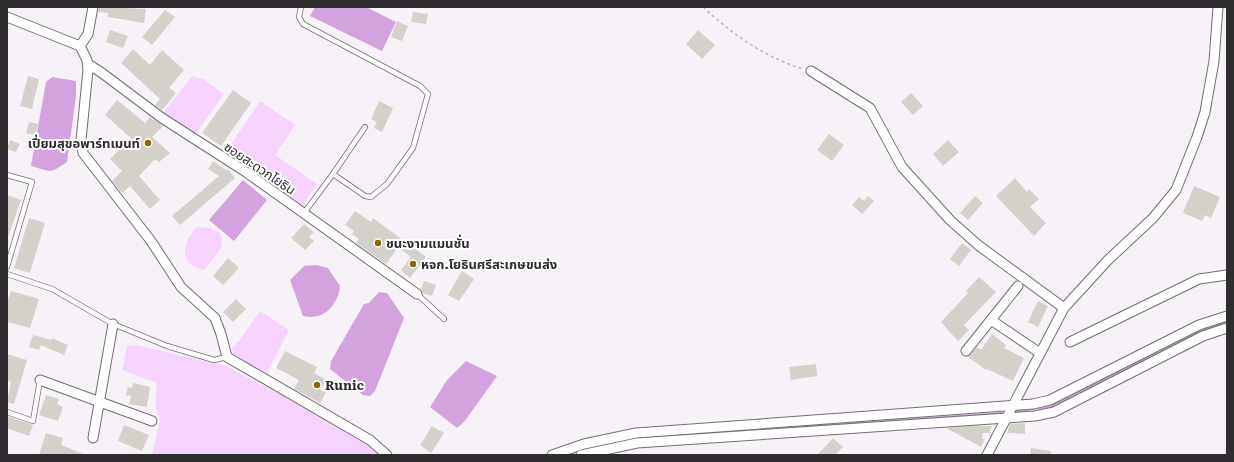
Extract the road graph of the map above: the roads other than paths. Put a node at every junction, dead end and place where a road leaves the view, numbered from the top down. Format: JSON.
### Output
{"nodes":[{"id":1,"x":93,"y":7,"type":"edge"},
{"id":2,"x":301,"y":7,"type":"edge"},
{"id":3,"x":1218,"y":7,"type":"edge"},
{"id":4,"x":7,"y":17,"type":"edge"},
{"id":5,"x":80,"y":46,"type":"junction"},
{"id":6,"x":88,"y":64,"type":"junction"},
{"id":7,"x":810,"y":71,"type":"road end"},
{"id":8,"x":365,"y":126,"type":"dead end"},
{"id":9,"x":333,"y":174,"type":"junction"},
{"id":10,"x":7,"y":175,"type":"edge"},
{"id":11,"x":304,"y":213,"type":"junction"},
{"id":12,"x":7,"y":267,"type":"edge"},
{"id":13,"x":7,"y":274,"type":"edge"},
{"id":14,"x":1227,"y":275,"type":"edge"},
{"id":15,"x":1018,"y":286,"type":"dead end"},
{"id":16,"x":417,"y":294,"type":"joint"},
{"id":17,"x":1064,"y":308,"type":"junction"},
{"id":18,"x":1227,"y":316,"type":"edge"},
{"id":19,"x":444,"y":319,"type":"dead end"},
{"id":20,"x":991,"y":320,"type":"junction"},
{"id":21,"x":113,"y":324,"type":"junction"},
{"id":22,"x":1227,"y":328,"type":"edge"},
{"id":23,"x":1070,"y":342,"type":"dead end"},
{"id":24,"x":966,"y":351,"type":"dead end"},
{"id":25,"x":1040,"y":353,"type":"junction"},
{"id":26,"x":226,"y":357,"type":"junction"},
{"id":27,"x":40,"y":380,"type":"joint"},
{"id":28,"x":100,"y":402,"type":"junction"},
{"id":29,"x":7,"y":412,"type":"edge"},
{"id":30,"x":1010,"y":412,"type":"junction"},
{"id":31,"x":152,"y":421,"type":"dead end"},
{"id":32,"x":93,"y":438,"type":"dead end"},
{"id":33,"x":387,"y":455,"type":"edge"},
{"id":34,"x":552,"y":455,"type":"edge"},
{"id":35,"x":581,"y":455,"type":"edge"},
{"id":36,"x":987,"y":455,"type":"edge"}],
"edges":[{"from":1,"to":5,"type":"street"},
{"from":2,"to":9,"type":"lane"},
{"from":3,"to":17,"type":"street"},
{"from":4,"to":5,"type":"street"},
{"from":5,"to":6,"type":"street"},
{"from":6,"to":11,"type":"street","name":"ซอยสะดวกโยธิน"},
{"from":6,"to":26,"type":"street"},
{"from":7,"to":17,"type":"street"},
{"from":8,"to":9,"type":"lane"},
{"from":9,"to":11,"type":"lane"},
{"from":10,"to":12,"type":"lane"},
{"from":11,"to":16,"type":"street","name":"ซอยสะดวกโยธิน"},
{"from":13,"to":21,"type":"lane"},
{"from":14,"to":23,"type":"street"},
{"from":15,"to":20,"type":"street"},
{"from":16,"to":19,"type":"lane"},
{"from":17,"to":25,"type":"street"},
{"from":18,"to":30,"type":"street"},
{"from":20,"to":24,"type":"street"},
{"from":20,"to":25,"type":"street"},
{"from":21,"to":26,"type":"lane"},
{"from":21,"to":28,"type":"street"},
{"from":22,"to":30,"type":"street"},
{"from":25,"to":30,"type":"street"},
{"from":26,"to":33,"type":"street"},
{"from":27,"to":28,"type":"street"},
{"from":27,"to":29,"type":"lane"},
{"from":28,"to":31,"type":"street"},
{"from":28,"to":32,"type":"street"},
{"from":30,"to":34,"type":"street"},
{"from":30,"to":35,"type":"street"},
{"from":30,"to":36,"type":"street"}]}
